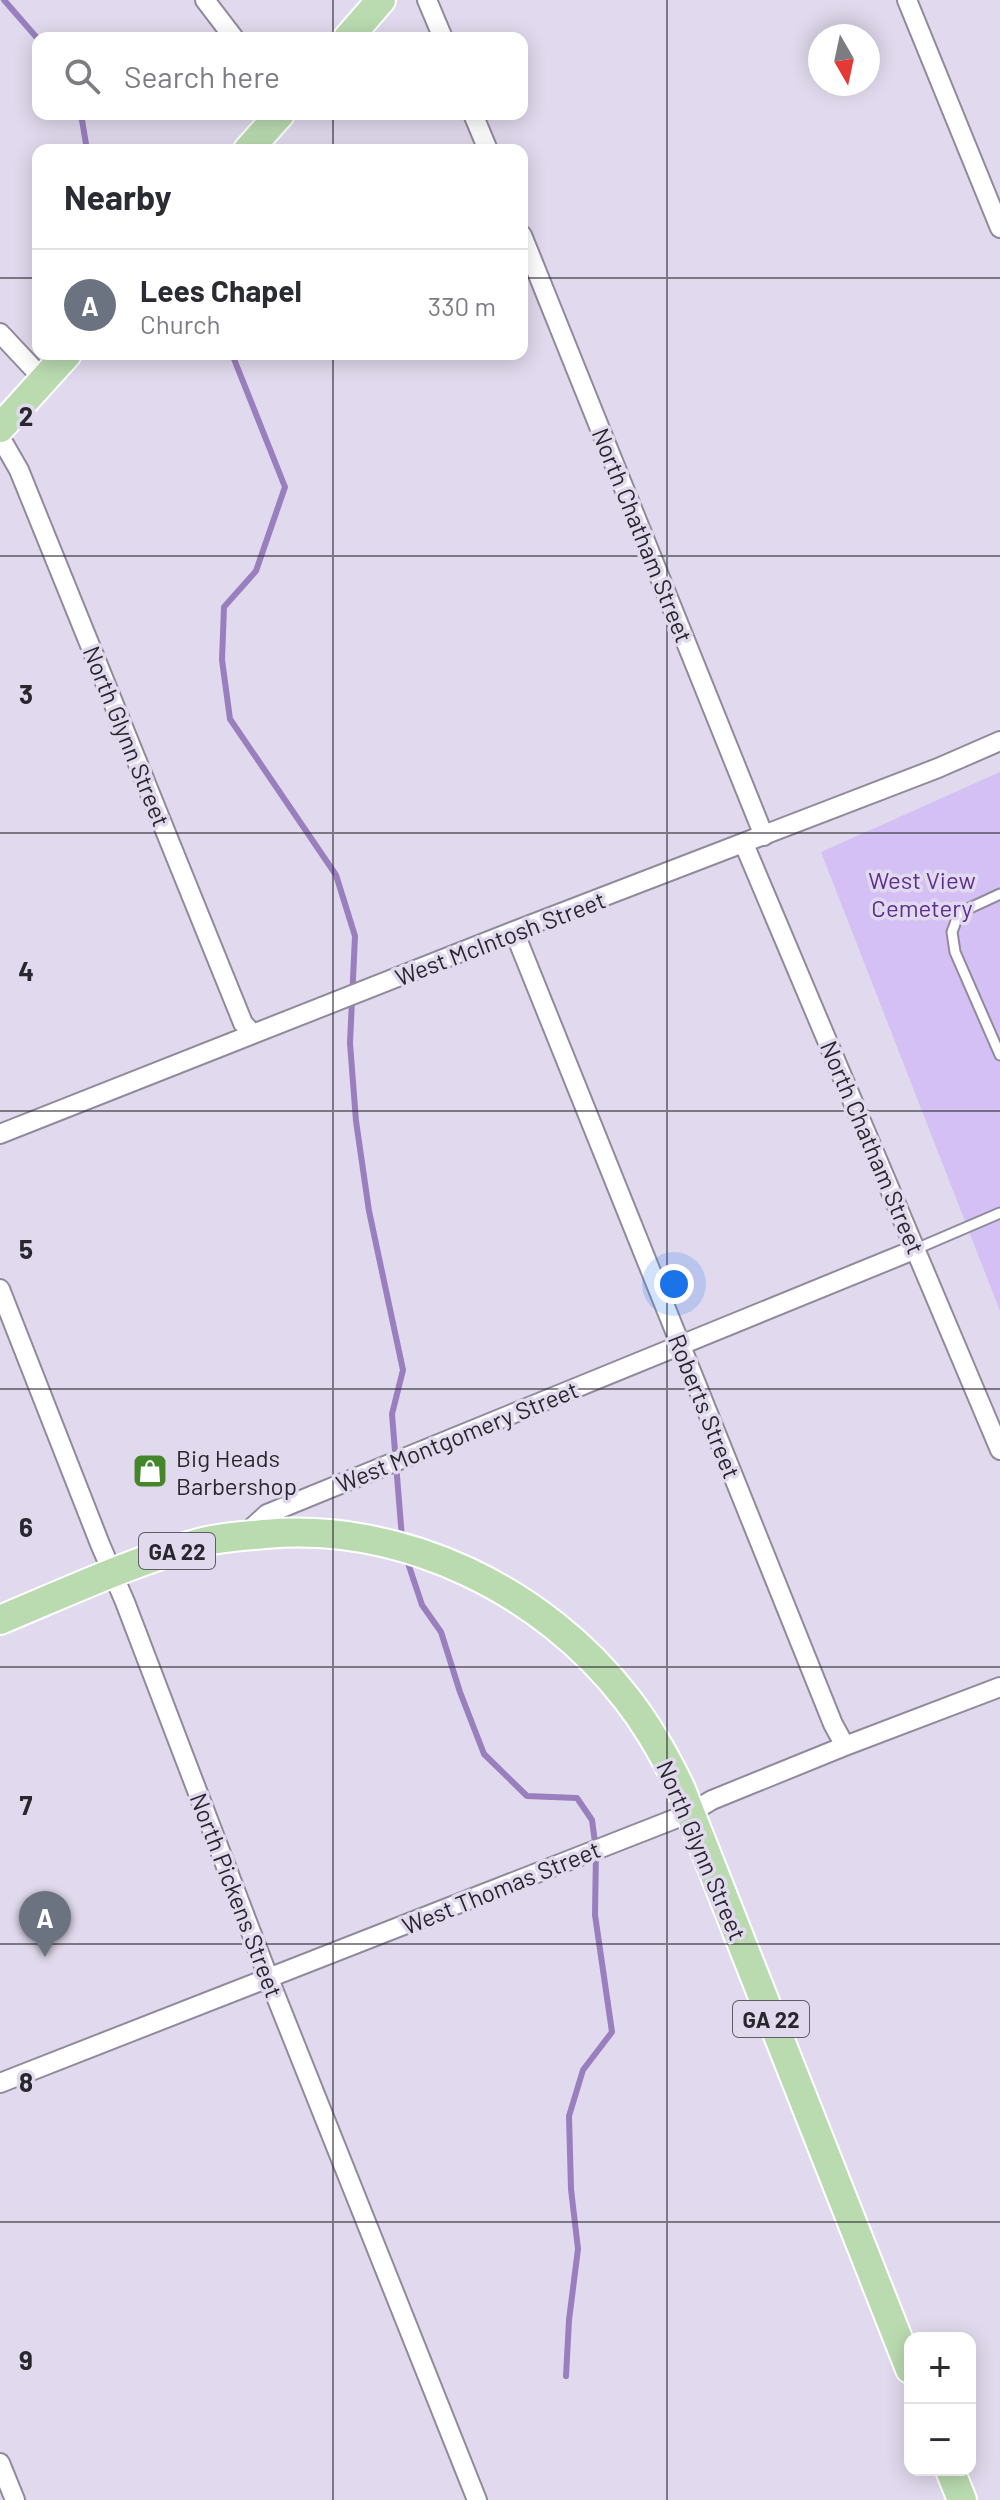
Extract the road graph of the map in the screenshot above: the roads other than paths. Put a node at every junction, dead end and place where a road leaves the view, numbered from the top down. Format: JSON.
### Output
{"nodes":[{"id":1,"x":205,"y":0,"type":"edge"},
{"id":2,"x":381,"y":0,"type":"edge"},
{"id":3,"x":427,"y":0,"type":"edge"},
{"id":4,"x":907,"y":0,"type":"edge"},
{"id":5,"x":229,"y":32,"type":"edge"},
{"id":6,"x":353,"y":32,"type":"edge"},
{"id":7,"x":440,"y":32,"type":"edge"},
{"id":8,"x":275,"y":120,"type":"edge"},
{"id":9,"x":476,"y":120,"type":"edge"},
{"id":10,"x":253,"y":144,"type":"edge"},
{"id":11,"x":486,"y":144,"type":"edge"},
{"id":12,"x":1000,"y":228,"type":"edge"},
{"id":13,"x":528,"y":250,"type":"edge"},
{"id":14,"x":0,"y":333,"type":"edge"},
{"id":15,"x":62,"y":360,"type":"edge"},
{"id":16,"x":44,"y":380,"type":"junction"},
{"id":17,"x":0,"y":428,"type":"edge"},
{"id":18,"x":0,"y":437,"type":"edge"},
{"id":19,"x":999,"y":743,"type":"edge"},
{"id":20,"x":764,"y":836,"type":"junction"},
{"id":21,"x":744,"y":844,"type":"junction"},
{"id":22,"x":1000,"y":894,"type":"edge"},
{"id":23,"x":514,"y":931,"type":"junction"},
{"id":24,"x":253,"y":1034,"type":"junction"},
{"id":25,"x":1000,"y":1055,"type":"edge"},
{"id":26,"x":0,"y":1134,"type":"edge"},
{"id":27,"x":1000,"y":1213,"type":"edge"},
{"id":28,"x":916,"y":1249,"type":"junction"},
{"id":29,"x":0,"y":1289,"type":"edge"},
{"id":30,"x":680,"y":1345,"type":"junction"},
{"id":31,"x":1000,"y":1450,"type":"edge"},
{"id":32,"x":243,"y":1536,"type":"junction"},
{"id":33,"x":113,"y":1573,"type":"junction"},
{"id":34,"x":0,"y":1620,"type":"edge"},
{"id":35,"x":1000,"y":1687,"type":"edge"},
{"id":36,"x":845,"y":1746,"type":"junction"},
{"id":37,"x":690,"y":1813,"type":"junction"},
{"id":38,"x":269,"y":1979,"type":"junction"},
{"id":39,"x":0,"y":2083,"type":"edge"},
{"id":40,"x":904,"y":2354,"type":"edge"},
{"id":41,"x":0,"y":2463,"type":"edge"},
{"id":42,"x":952,"y":2476,"type":"edge"},
{"id":43,"x":15,"y":2500,"type":"edge"},
{"id":44,"x":477,"y":2500,"type":"edge"},
{"id":45,"x":962,"y":2500,"type":"edge"}],
"edges":[{"from":1,"to":5,"type":"street"},
{"from":2,"to":6,"type":"main road"},
{"from":3,"to":7,"type":"street"},
{"from":4,"to":12,"type":"street"},
{"from":8,"to":10,"type":"main road"},
{"from":9,"to":11,"type":"street"},
{"from":13,"to":20,"type":"street","name":"North Chatham Street"},
{"from":14,"to":16,"type":"street"},
{"from":15,"to":16,"type":"main road"},
{"from":16,"to":17,"type":"main road"},
{"from":18,"to":24,"type":"street","name":"North Glynn Street"},
{"from":19,"to":20,"type":"street","name":"West McIntosh Street"},
{"from":20,"to":21,"type":"street","name":"West McIntosh Street"},
{"from":21,"to":23,"type":"street","name":"West McIntosh Street"},
{"from":21,"to":28,"type":"street","name":"North Chatham Street"},
{"from":22,"to":25,"type":"lane"},
{"from":23,"to":24,"type":"street","name":"West McIntosh Street"},
{"from":23,"to":30,"type":"street","name":"Roberts Street"},
{"from":24,"to":26,"type":"street","name":"West McIntosh Street"},
{"from":27,"to":28,"type":"lane"},
{"from":28,"to":30,"type":"street","name":"West Montgomery Street"},
{"from":28,"to":31,"type":"street","name":"North Chatham Street"},
{"from":29,"to":33,"type":"street","name":"North Pickens Street"},
{"from":30,"to":32,"type":"street","name":"West Montgomery Street"},
{"from":30,"to":36,"type":"street","name":"Roberts Street"},
{"from":32,"to":33,"type":"main road","number":"GA 22"},
{"from":32,"to":37,"type":"main road","name":"North Glynn Street","number":"GA 22"},
{"from":33,"to":34,"type":"main road","number":"GA 22"},
{"from":33,"to":38,"type":"street","name":"North Pickens Street"},
{"from":35,"to":36,"type":"street","name":"West Thomas Street"},
{"from":36,"to":37,"type":"street","name":"West Thomas Street"},
{"from":37,"to":38,"type":"street","name":"West Thomas Street"},
{"from":37,"to":40,"type":"main road","name":"North Glynn Street","number":"GA 22"},
{"from":38,"to":39,"type":"street","name":"West Thomas Street"},
{"from":38,"to":44,"type":"street","name":"North Pickens Street"},
{"from":41,"to":43,"type":"street"},
{"from":42,"to":45,"type":"main road"}]}
